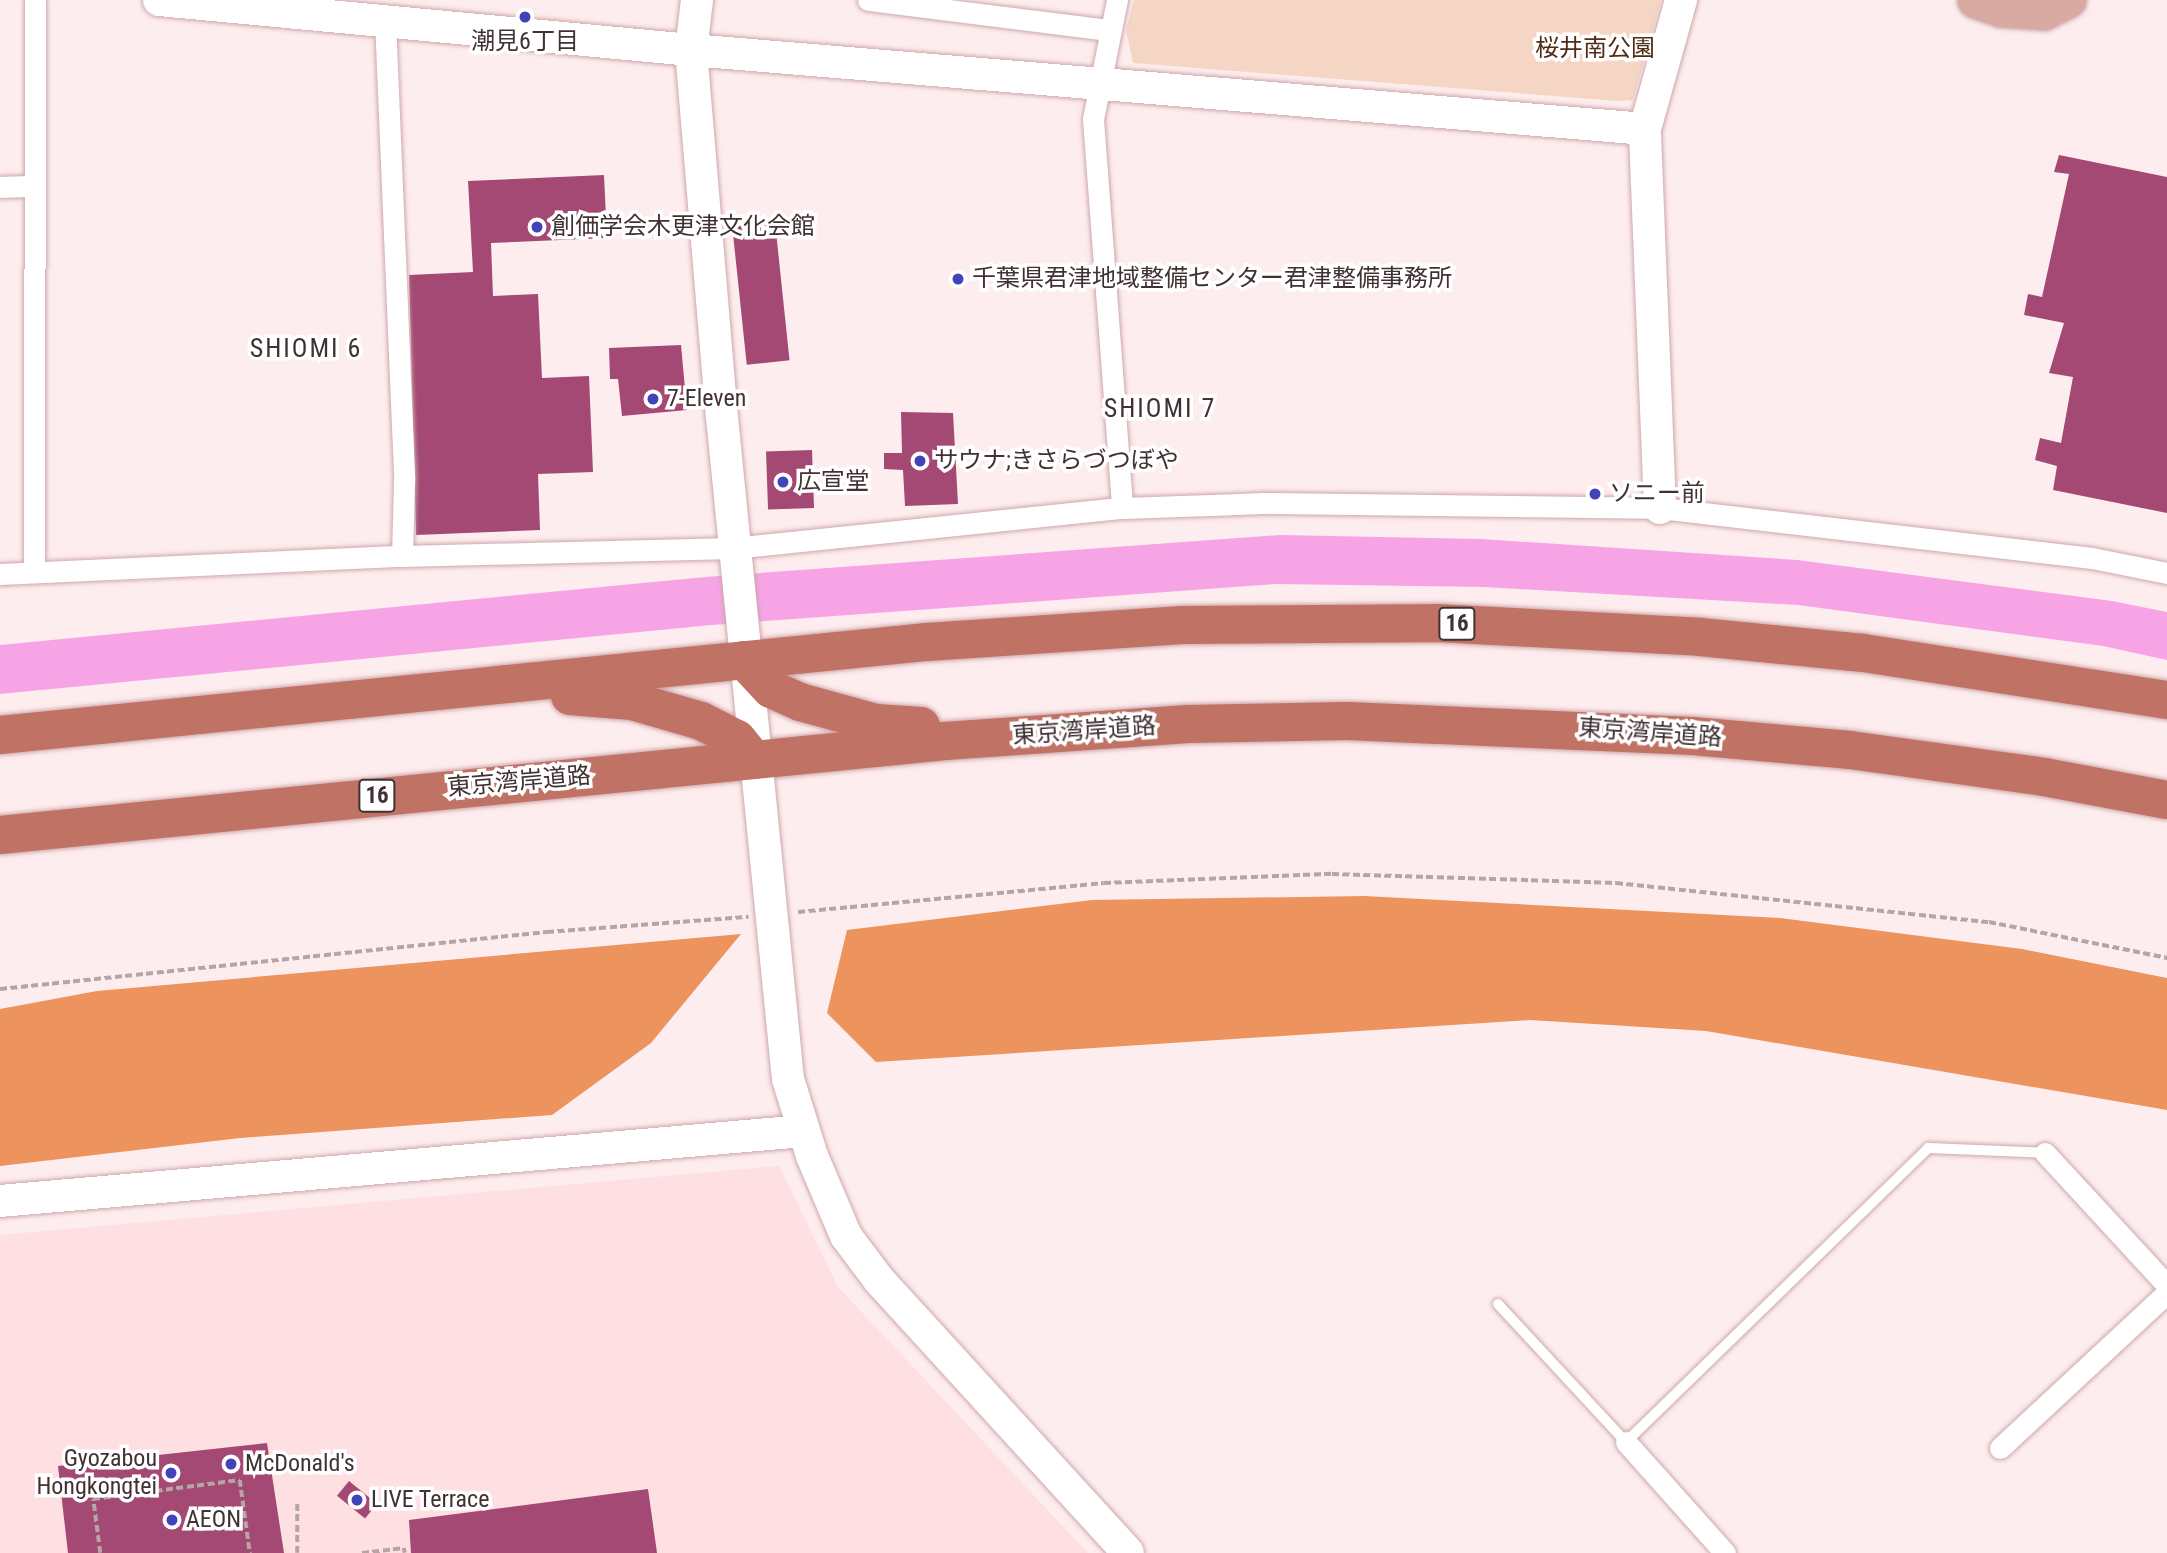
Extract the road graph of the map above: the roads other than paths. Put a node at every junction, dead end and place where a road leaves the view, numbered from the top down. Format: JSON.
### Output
{"nodes":[{"id":1,"x":35,"y":0,"type":"edge"},
{"id":2,"x":159,"y":0,"type":"edge"},
{"id":3,"x":697,"y":0,"type":"edge"},
{"id":4,"x":868,"y":0,"type":"edge"},
{"id":5,"x":1117,"y":0,"type":"edge"},
{"id":6,"x":1681,"y":0,"type":"edge"},
{"id":7,"x":1975,"y":0,"type":"edge"},
{"id":8,"x":2068,"y":0,"type":"edge"},
{"id":9,"x":385,"y":20,"type":"junction"},
{"id":10,"x":1110,"y":30,"type":"junction"},
{"id":11,"x":691,"y":50,"type":"junction"},
{"id":12,"x":1098,"y":84,"type":"junction"},
{"id":13,"x":1645,"y":129,"type":"junction"},
{"id":14,"x":34,"y":186,"type":"junction"},
{"id":15,"x":0,"y":187,"type":"edge"},
{"id":16,"x":1122,"y":508,"type":"junction"},
{"id":17,"x":1660,"y":508,"type":"junction"},
{"id":18,"x":733,"y":548,"type":"junction"},
{"id":19,"x":402,"y":556,"type":"junction"},
{"id":20,"x":34,"y":571,"type":"junction"},
{"id":21,"x":2167,"y":573,"type":"edge"},
{"id":22,"x":0,"y":574,"type":"edge"},
{"id":23,"x":744,"y":660,"type":"junction"},
{"id":24,"x":379,"y":697,"type":"junction"},
{"id":25,"x":2167,"y":700,"type":"edge"},
{"id":26,"x":1112,"y":728,"type":"junction"},
{"id":27,"x":0,"y":735,"type":"edge"},
{"id":28,"x":754,"y":760,"type":"junction"},
{"id":29,"x":2167,"y":800,"type":"edge"},
{"id":30,"x":0,"y":835,"type":"edge"},
{"id":31,"x":803,"y":1131,"type":"junction"},
{"id":32,"x":2045,"y":1153,"type":"joint"},
{"id":33,"x":0,"y":1200,"type":"edge"},
{"id":34,"x":2167,"y":1285,"type":"edge"},
{"id":35,"x":2167,"y":1293,"type":"edge"},
{"id":36,"x":1498,"y":1304,"type":"dead end"},
{"id":37,"x":1626,"y":1442,"type":"junction"},
{"id":38,"x":2000,"y":1448,"type":"dead end"},
{"id":39,"x":1128,"y":1553,"type":"edge"},
{"id":40,"x":1725,"y":1553,"type":"edge"}],
"edges":[{"from":1,"to":14,"type":"street"},
{"from":2,"to":9,"type":"street"},
{"from":3,"to":11,"type":"street"},
{"from":4,"to":10,"type":"street"},
{"from":5,"to":10,"type":"street"},
{"from":6,"to":13,"type":"street"},
{"from":7,"to":8,"type":"main road"},
{"from":9,"to":11,"type":"street"},
{"from":9,"to":19,"type":"street"},
{"from":10,"to":12,"type":"street"},
{"from":11,"to":12,"type":"street"},
{"from":11,"to":18,"type":"street"},
{"from":12,"to":13,"type":"street"},
{"from":12,"to":16,"type":"street"},
{"from":13,"to":17,"type":"street"},
{"from":14,"to":15,"type":"street"},
{"from":14,"to":20,"type":"street"},
{"from":16,"to":17,"type":"street"},
{"from":16,"to":18,"type":"street"},
{"from":17,"to":21,"type":"street"},
{"from":18,"to":19,"type":"street"},
{"from":18,"to":23,"type":"street"},
{"from":19,"to":20,"type":"street"},
{"from":20,"to":22,"type":"street"},
{"from":23,"to":24,"type":"highway","number":"16"},
{"from":23,"to":25,"type":"highway","number":"16"},
{"from":23,"to":26,"type":"highway"},
{"from":23,"to":28,"type":"street"},
{"from":24,"to":27,"type":"highway","number":"16"},
{"from":24,"to":28,"type":"highway"},
{"from":26,"to":28,"type":"highway","name":"東京湾岸道路","number":"16"},
{"from":26,"to":29,"type":"highway","name":"東京湾岸道路","number":"16"},
{"from":28,"to":30,"type":"highway","name":"東京湾岸道路","number":"16"},
{"from":28,"to":31,"type":"street"},
{"from":31,"to":33,"type":"street"},
{"from":31,"to":39,"type":"street"},
{"from":32,"to":34,"type":"street"},
{"from":32,"to":37,"type":"lane"},
{"from":35,"to":38,"type":"street"},
{"from":36,"to":37,"type":"lane"},
{"from":37,"to":40,"type":"street"}]}
